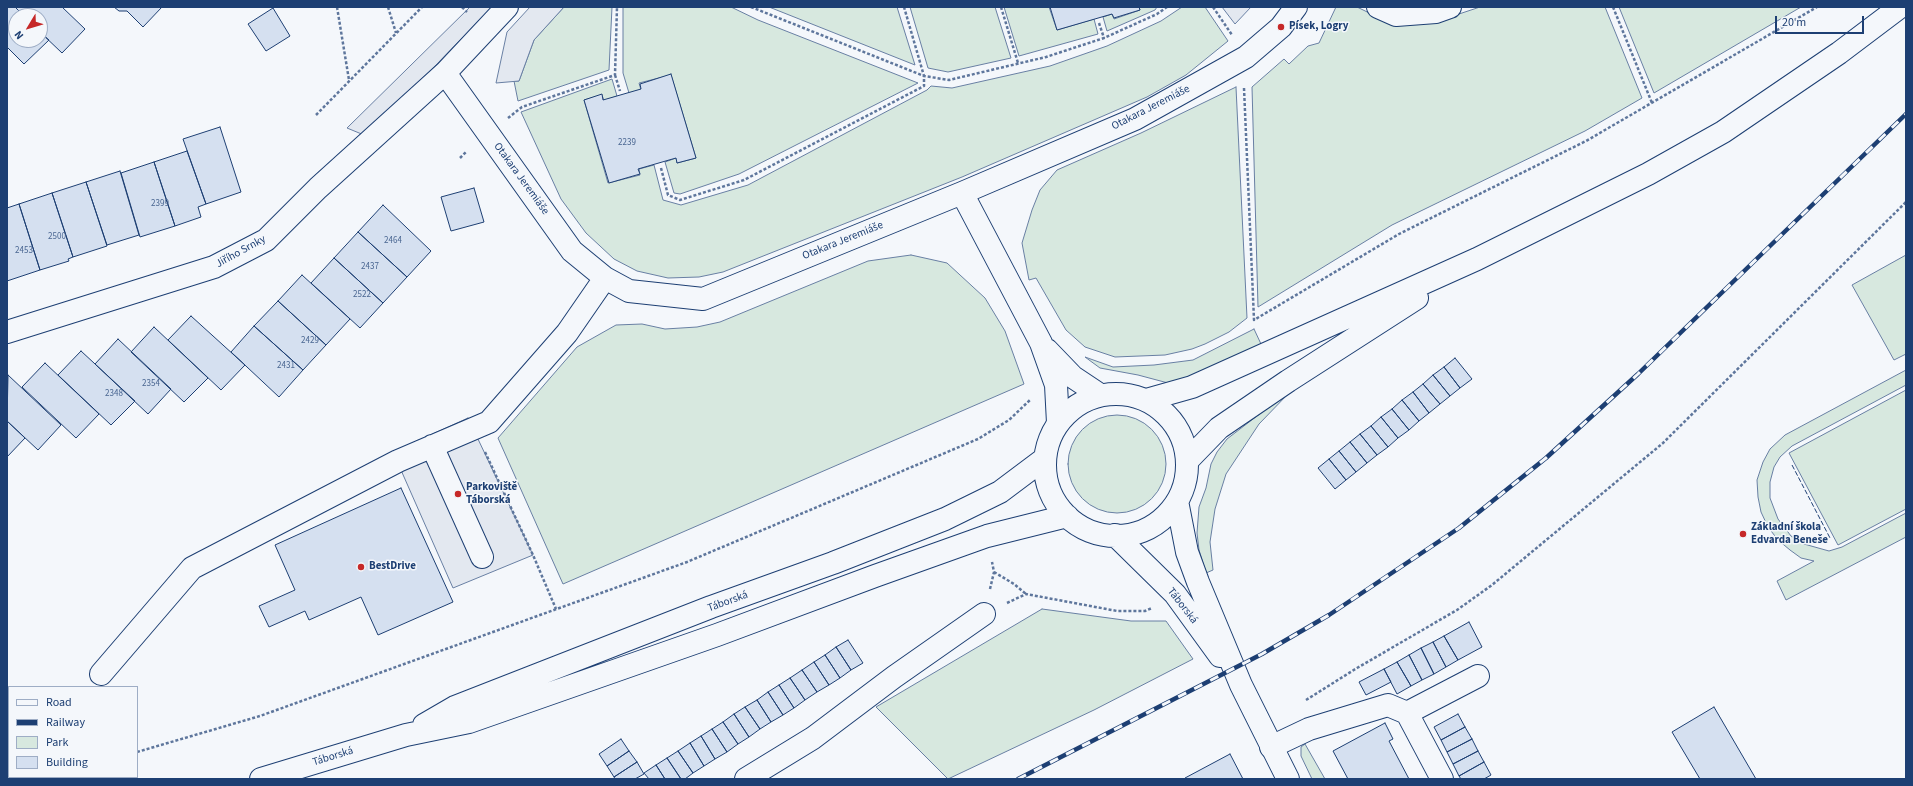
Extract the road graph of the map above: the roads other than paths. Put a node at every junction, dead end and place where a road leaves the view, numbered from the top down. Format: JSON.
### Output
{"nodes":[{"id":1,"x":507,"y":7,"type":"edge"},
{"id":2,"x":1296,"y":7,"type":"edge"},
{"id":3,"x":1378,"y":7,"type":"edge"},
{"id":4,"x":1900,"y":7,"type":"edge"},
{"id":5,"x":1441,"y":9,"type":"edge"},
{"id":6,"x":445,"y":73,"type":"junction"},
{"id":7,"x":962,"y":193,"type":"junction"},
{"id":8,"x":1477,"y":259,"type":"junction"},
{"id":9,"x":605,"y":278,"type":"junction"},
{"id":10,"x":7,"y":332,"type":"edge"},
{"id":11,"x":1041,"y":343,"type":"junction"},
{"id":12,"x":1100,"y":395,"type":"junction"},
{"id":13,"x":1146,"y":400,"type":"junction"},
{"id":14,"x":1058,"y":422,"type":"junction"},
{"id":15,"x":432,"y":446,"type":"junction"},
{"id":16,"x":1044,"y":459,"type":"junction"},
{"id":17,"x":1187,"y":461,"type":"junction"},
{"id":18,"x":1178,"y":506,"type":"junction"},
{"id":19,"x":1067,"y":516,"type":"junction"},
{"id":20,"x":1115,"y":535,"type":"junction"},
{"id":21,"x":482,"y":557,"type":"dead end"},
{"id":22,"x":984,"y":614,"type":"road end"},
{"id":23,"x":101,"y":674,"type":"dead end"},
{"id":24,"x":1478,"y":676,"type":"dead end"},
{"id":25,"x":1241,"y":685,"type":"junction"},
{"id":26,"x":1407,"y":713,"type":"junction"},
{"id":27,"x":406,"y":735,"type":"junction"},
{"id":28,"x":1271,"y":747,"type":"junction"},
{"id":29,"x":261,"y":779,"type":"edge"},
{"id":30,"x":746,"y":779,"type":"edge"},
{"id":31,"x":1288,"y":779,"type":"edge"},
{"id":32,"x":1442,"y":779,"type":"edge"}],
"edges":[{"from":1,"to":6,"type":"main road","name":"Jiřího Srnky"},
{"from":2,"to":7,"type":"main road","name":"Otakara Jeremiáše"},
{"from":3,"to":5,"type":"main road"},
{"from":4,"to":8,"type":"main road"},
{"from":6,"to":9,"type":"main road","name":"Otakara Jeremiáše"},
{"from":6,"to":10,"type":"main road","name":"Jiřího Srnky"},
{"from":7,"to":9,"type":"main road","name":"Otakara Jeremiáše"},
{"from":7,"to":11,"type":"main road"},
{"from":8,"to":13,"type":"main road"},
{"from":8,"to":17,"type":"main road"},
{"from":9,"to":15,"type":"main road"},
{"from":11,"to":12,"type":"main road"},
{"from":11,"to":14,"type":"main road"},
{"from":12,"to":13,"type":"main road"},
{"from":12,"to":14,"type":"main road"},
{"from":13,"to":17,"type":"main road"},
{"from":14,"to":16,"type":"main road"},
{"from":15,"to":21,"type":"main road"},
{"from":15,"to":23,"type":"main road"},
{"from":16,"to":19,"type":"main road"},
{"from":16,"to":27,"type":"main road","name":"Táborská"},
{"from":17,"to":18,"type":"main road"},
{"from":18,"to":20,"type":"main road"},
{"from":18,"to":25,"type":"main road","name":"Táborská"},
{"from":19,"to":20,"type":"main road"},
{"from":19,"to":27,"type":"main road","name":"Táborská"},
{"from":20,"to":25,"type":"main road","name":"Táborská"},
{"from":22,"to":30,"type":"main road"},
{"from":24,"to":26,"type":"main road"},
{"from":25,"to":28,"type":"main road","name":"Táborská"},
{"from":26,"to":28,"type":"main road"},
{"from":26,"to":32,"type":"main road"},
{"from":27,"to":29,"type":"main road","name":"Táborská"},
{"from":28,"to":31,"type":"main road","name":"Táborská"}]}
